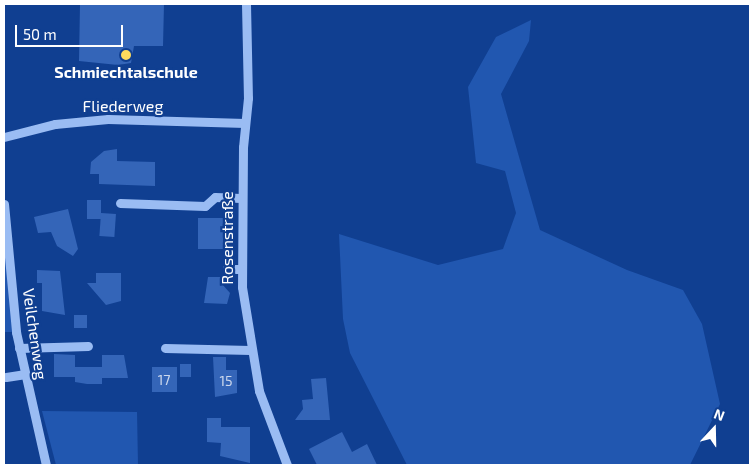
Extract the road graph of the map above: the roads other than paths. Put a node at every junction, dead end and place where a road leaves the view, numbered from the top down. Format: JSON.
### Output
{"nodes":[{"id":1,"x":246,"y":4,"type":"edge"},
{"id":2,"x":245,"y":123,"type":"junction"},
{"id":3,"x":4,"y":137,"type":"edge"},
{"id":4,"x":241,"y":198,"type":"junction"},
{"id":5,"x":120,"y":203,"type":"dead end"},
{"id":6,"x":4,"y":204,"type":"edge"},
{"id":7,"x":227,"y":269,"type":"dead end"},
{"id":8,"x":242,"y":270,"type":"junction"},
{"id":9,"x":88,"y":346,"type":"dead end"},
{"id":10,"x":19,"y":348,"type":"junction"},
{"id":11,"x":165,"y":348,"type":"dead end"},
{"id":12,"x":250,"y":350,"type":"junction"},
{"id":13,"x":24,"y":374,"type":"junction"},
{"id":14,"x":6,"y":376,"type":"dead end"},
{"id":15,"x":46,"y":465,"type":"edge"},
{"id":16,"x":287,"y":465,"type":"edge"}],
"edges":[{"from":1,"to":2,"type":"street","name":"Rosenstraße"},
{"from":2,"to":3,"type":"street","name":"Fliederweg"},
{"from":2,"to":4,"type":"street","name":"Rosenstraße"},
{"from":4,"to":5,"type":"street"},
{"from":4,"to":8,"type":"street","name":"Rosenstraße"},
{"from":6,"to":10,"type":"street","name":"Veilchenweg"},
{"from":7,"to":8,"type":"street"},
{"from":8,"to":12,"type":"street","name":"Rosenstraße"},
{"from":9,"to":10,"type":"street"},
{"from":10,"to":13,"type":"street","name":"Veilchenweg"},
{"from":11,"to":12,"type":"street"},
{"from":12,"to":16,"type":"street","name":"Rosenstraße"},
{"from":13,"to":14,"type":"street"},
{"from":13,"to":15,"type":"street","name":"Veilchenweg"}]}
